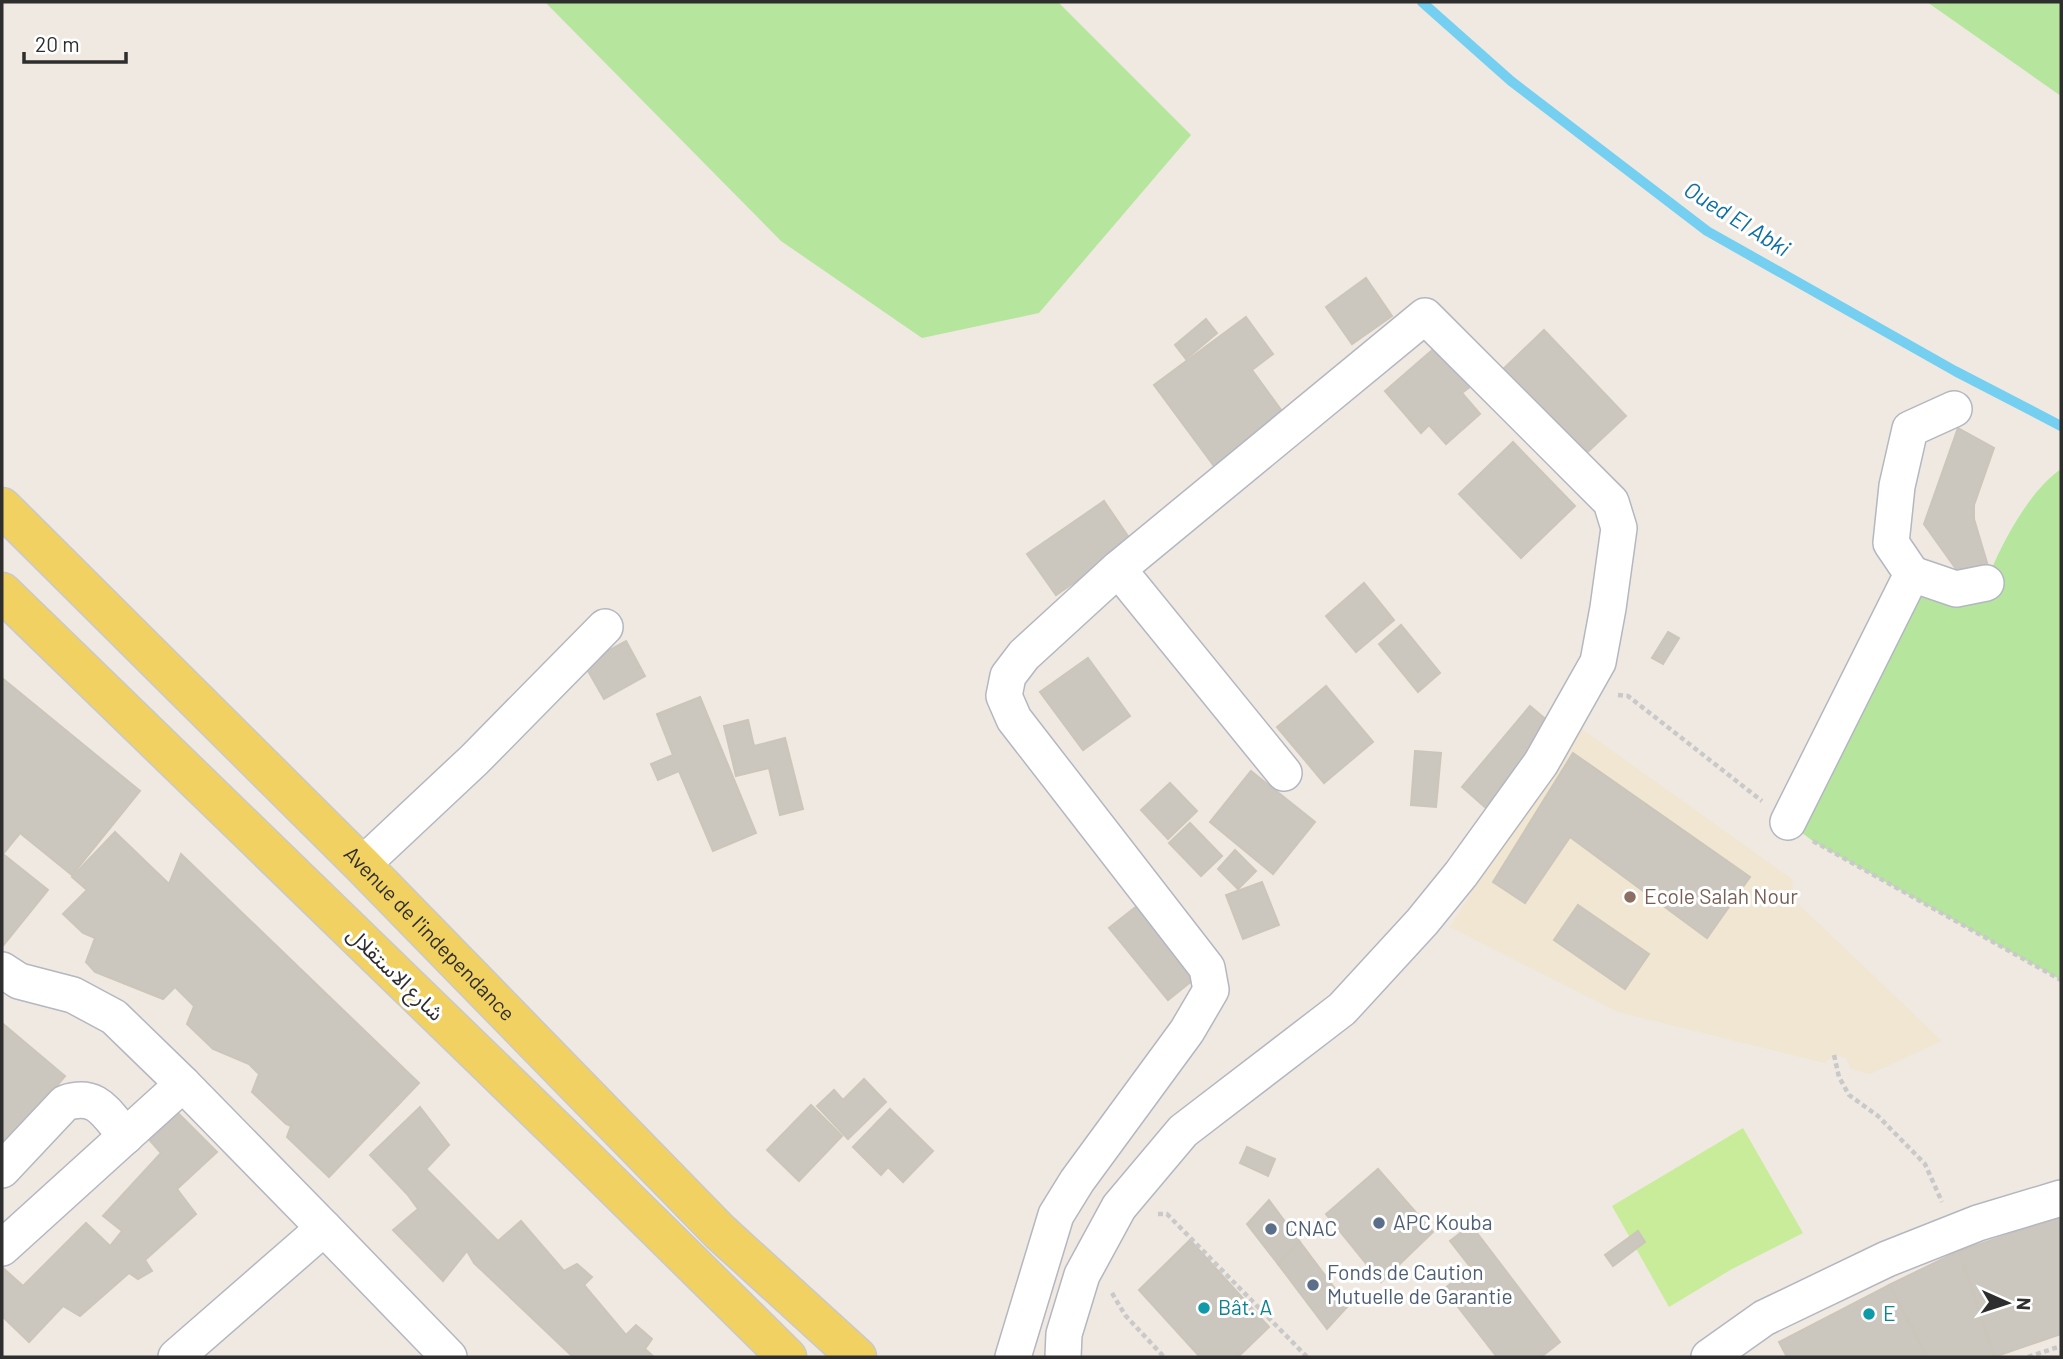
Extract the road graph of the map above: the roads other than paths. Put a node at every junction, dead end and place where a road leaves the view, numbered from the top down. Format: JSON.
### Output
{"nodes":[{"id":1,"x":1954,"y":409,"type":"dead end"},
{"id":2,"x":2,"y":508,"type":"edge"},
{"id":3,"x":1118,"y":569,"type":"junction"},
{"id":4,"x":1912,"y":574,"type":"junction"},
{"id":5,"x":1986,"y":583,"type":"dead end"},
{"id":6,"x":2,"y":592,"type":"edge"},
{"id":7,"x":605,"y":627,"type":"dead end"},
{"id":8,"x":1284,"y":773,"type":"dead end"},
{"id":9,"x":1788,"y":822,"type":"dead end"},
{"id":10,"x":362,"y":865,"type":"junction"},
{"id":11,"x":2,"y":970,"type":"edge"},
{"id":12,"x":183,"y":1084,"type":"junction"},
{"id":13,"x":126,"y":1136,"type":"junction"},
{"id":14,"x":2,"y":1170,"type":"edge"},
{"id":15,"x":2061,"y":1198,"type":"edge"},
{"id":16,"x":324,"y":1228,"type":"junction"},
{"id":17,"x":2,"y":1248,"type":"edge"},
{"id":18,"x":176,"y":1357,"type":"edge"},
{"id":19,"x":449,"y":1357,"type":"edge"},
{"id":20,"x":787,"y":1357,"type":"edge"},
{"id":21,"x":858,"y":1357,"type":"edge"},
{"id":22,"x":1013,"y":1357,"type":"edge"},
{"id":23,"x":1063,"y":1357,"type":"edge"},
{"id":24,"x":1709,"y":1357,"type":"edge"}],
"edges":[{"from":1,"to":4,"type":"street"},
{"from":2,"to":10,"type":"main road","name":"Avenue de l'independance"},
{"from":3,"to":8,"type":"street"},
{"from":3,"to":22,"type":"street"},
{"from":3,"to":23,"type":"street"},
{"from":4,"to":5,"type":"street"},
{"from":4,"to":9,"type":"street"},
{"from":6,"to":20,"type":"main road","name":"شارع الاستقلال"},
{"from":7,"to":10,"type":"street"},
{"from":10,"to":21,"type":"main road","name":"Avenue de l'independance"},
{"from":11,"to":12,"type":"street"},
{"from":12,"to":13,"type":"street"},
{"from":12,"to":16,"type":"street"},
{"from":13,"to":14,"type":"street"},
{"from":13,"to":17,"type":"street"},
{"from":15,"to":24,"type":"street"},
{"from":16,"to":18,"type":"street"},
{"from":16,"to":19,"type":"street"}]}
